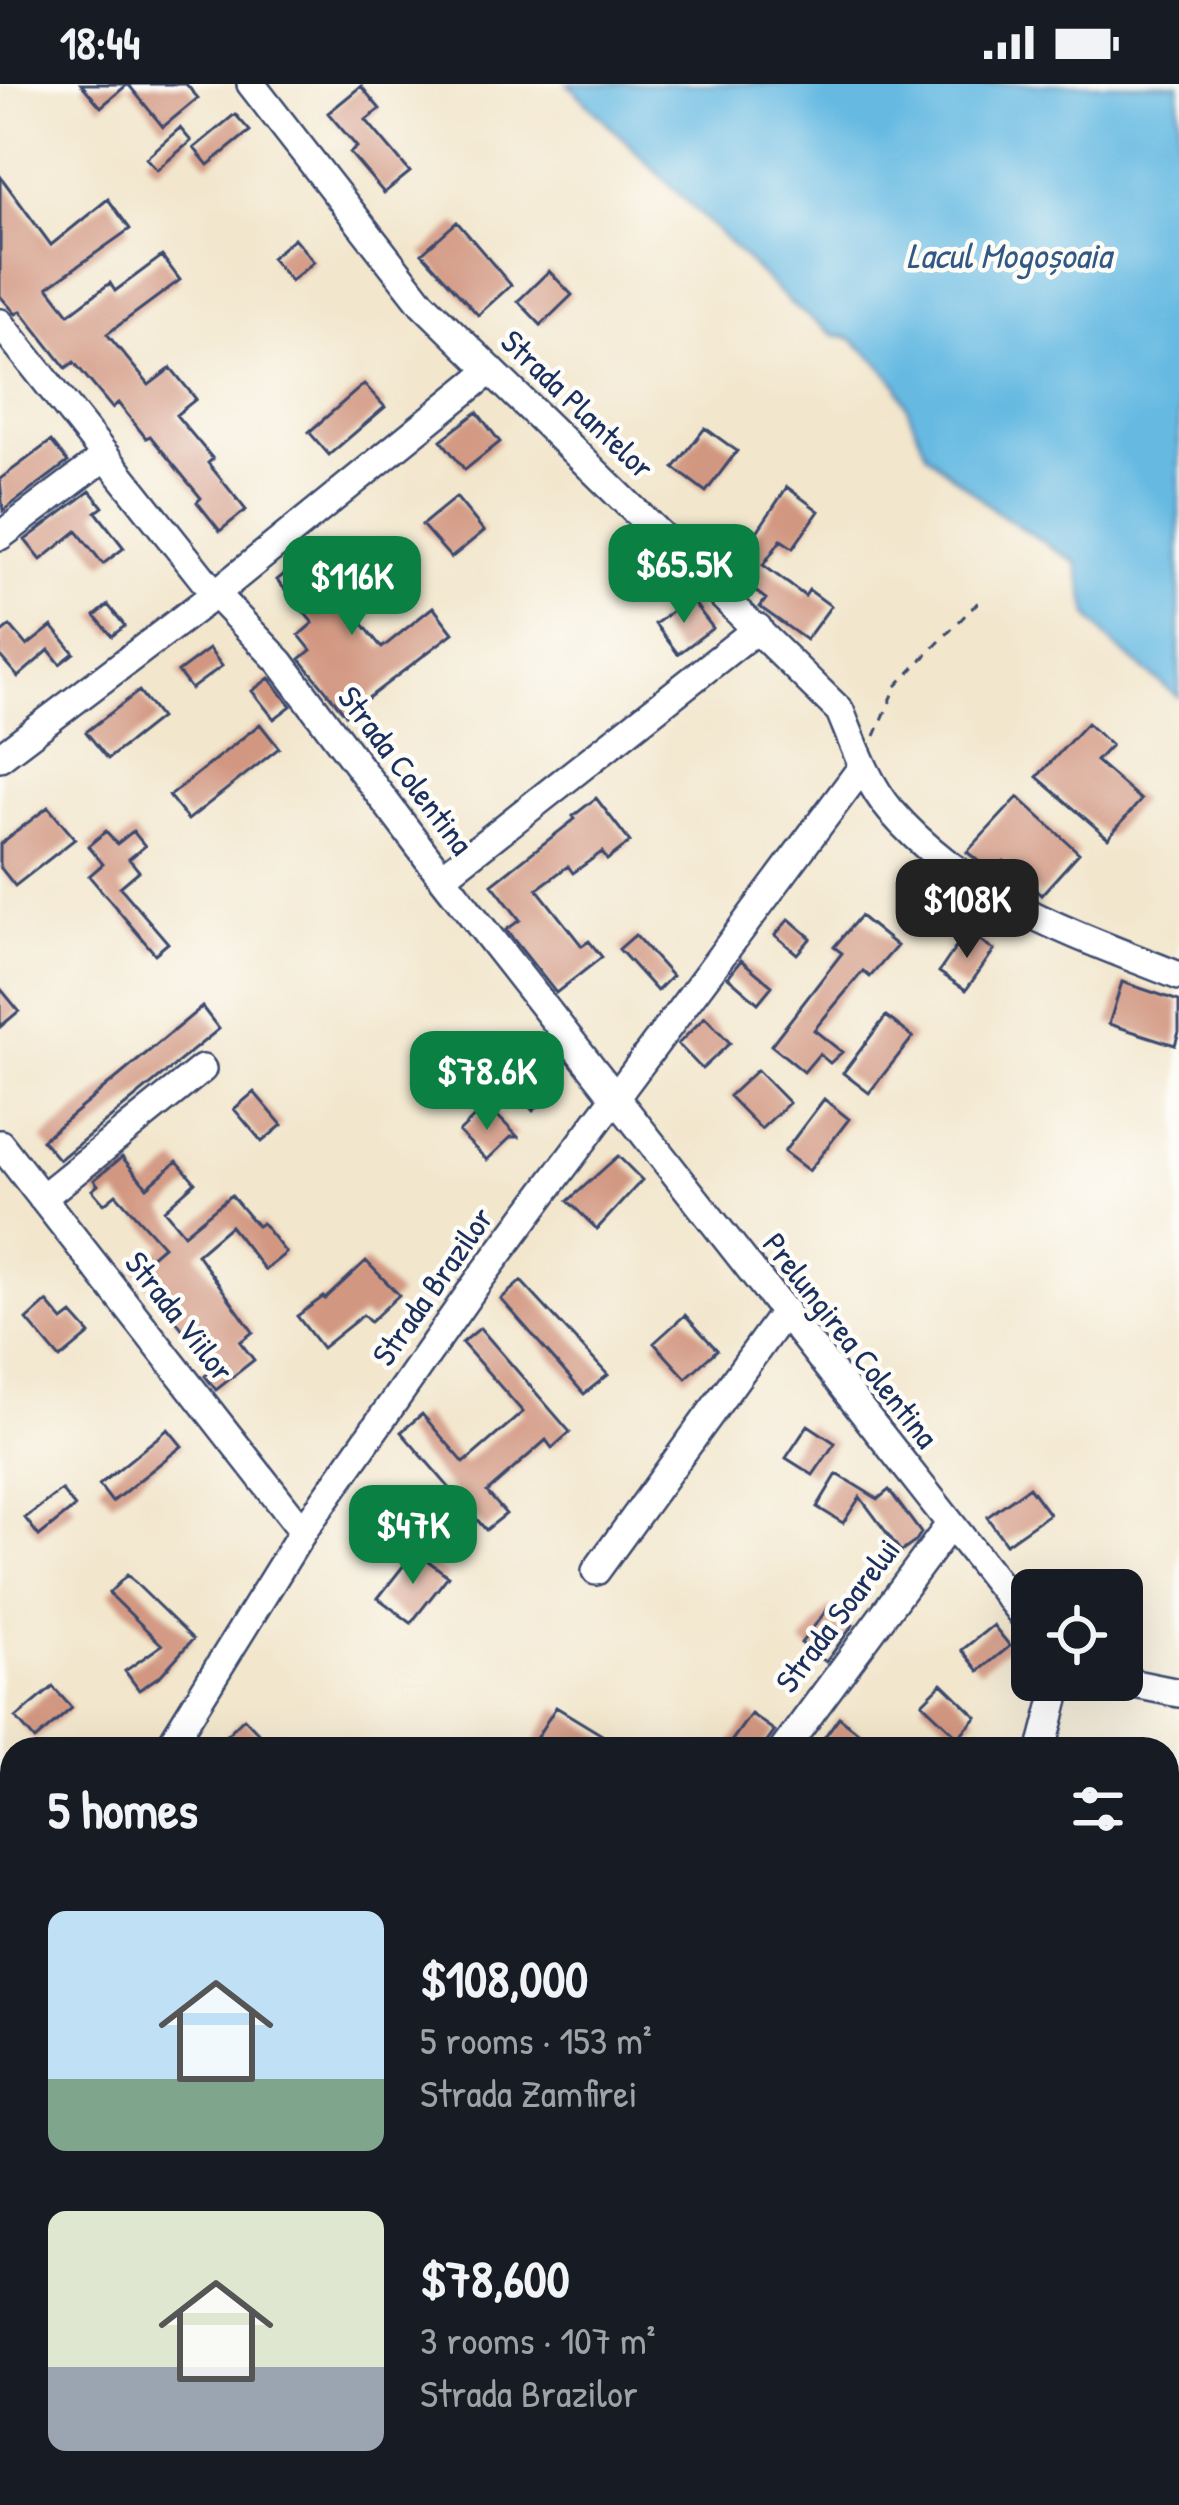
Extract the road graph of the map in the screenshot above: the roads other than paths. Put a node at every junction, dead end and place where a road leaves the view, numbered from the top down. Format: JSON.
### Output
{"nodes":[{"id":1,"x":251,"y":84,"type":"edge"},
{"id":2,"x":0,"y":322,"type":"edge"},
{"id":3,"x":491,"y":370,"type":"junction"},
{"id":4,"x":106,"y":456,"type":"junction"},
{"id":5,"x":0,"y":536,"type":"edge"},
{"id":6,"x":215,"y":594,"type":"junction"},
{"id":7,"x":758,"y":628,"type":"junction"},
{"id":8,"x":0,"y":757,"type":"edge"},
{"id":9,"x":862,"y":766,"type":"junction"},
{"id":10,"x":442,"y":878,"type":"junction"},
{"id":11,"x":1179,"y":976,"type":"edge"},
{"id":12,"x":202,"y":1069,"type":"dead end"},
{"id":13,"x":614,"y":1096,"type":"junction"},
{"id":14,"x":0,"y":1144,"type":"edge"},
{"id":15,"x":42,"y":1198,"type":"junction"},
{"id":16,"x":785,"y":1311,"type":"junction"},
{"id":17,"x":949,"y":1526,"type":"junction"},
{"id":18,"x":303,"y":1531,"type":"junction"},
{"id":19,"x":596,"y":1570,"type":"dead end"},
{"id":20,"x":1011,"y":1601,"type":"edge"},
{"id":21,"x":1143,"y":1686,"type":"edge"},
{"id":22,"x":1179,"y":1693,"type":"edge"},
{"id":23,"x":1055,"y":1701,"type":"edge"},
{"id":24,"x":175,"y":1737,"type":"edge"},
{"id":25,"x":793,"y":1737,"type":"edge"},
{"id":26,"x":1045,"y":1737,"type":"edge"}],
"edges":[{"from":1,"to":3,"type":"street","name":"Strada Plantelor"},
{"from":2,"to":4,"type":"street","name":"Strada Colentina"},
{"from":3,"to":6,"type":"street"},
{"from":3,"to":7,"type":"street","name":"Strada Plantelor"},
{"from":4,"to":5,"type":"street"},
{"from":4,"to":6,"type":"street","name":"Strada Colentina"},
{"from":6,"to":8,"type":"street"},
{"from":6,"to":10,"type":"street","name":"Strada Colentina"},
{"from":7,"to":9,"type":"street","name":"Strada Plantelor"},
{"from":7,"to":10,"type":"street"},
{"from":9,"to":11,"type":"street","name":"Strada Plantelor"},
{"from":9,"to":13,"type":"street","name":"Strada Brazilor"},
{"from":10,"to":13,"type":"street","name":"Strada Colentina"},
{"from":12,"to":15,"type":"street"},
{"from":13,"to":16,"type":"street","name":"Prelungirea Colentina"},
{"from":13,"to":18,"type":"street","name":"Strada Brazilor"},
{"from":14,"to":15,"type":"street","name":"Strada Viilor"},
{"from":15,"to":18,"type":"street","name":"Strada Viilor"},
{"from":16,"to":17,"type":"street","name":"Prelungirea Colentina"},
{"from":16,"to":19,"type":"street"},
{"from":17,"to":20,"type":"street","name":"Prelungirea Colentina"},
{"from":17,"to":25,"type":"street","name":"Strada Soarelui"},
{"from":18,"to":24,"type":"street","name":"Strada Brazilor"},
{"from":21,"to":22,"type":"street"},
{"from":23,"to":26,"type":"street"}]}
